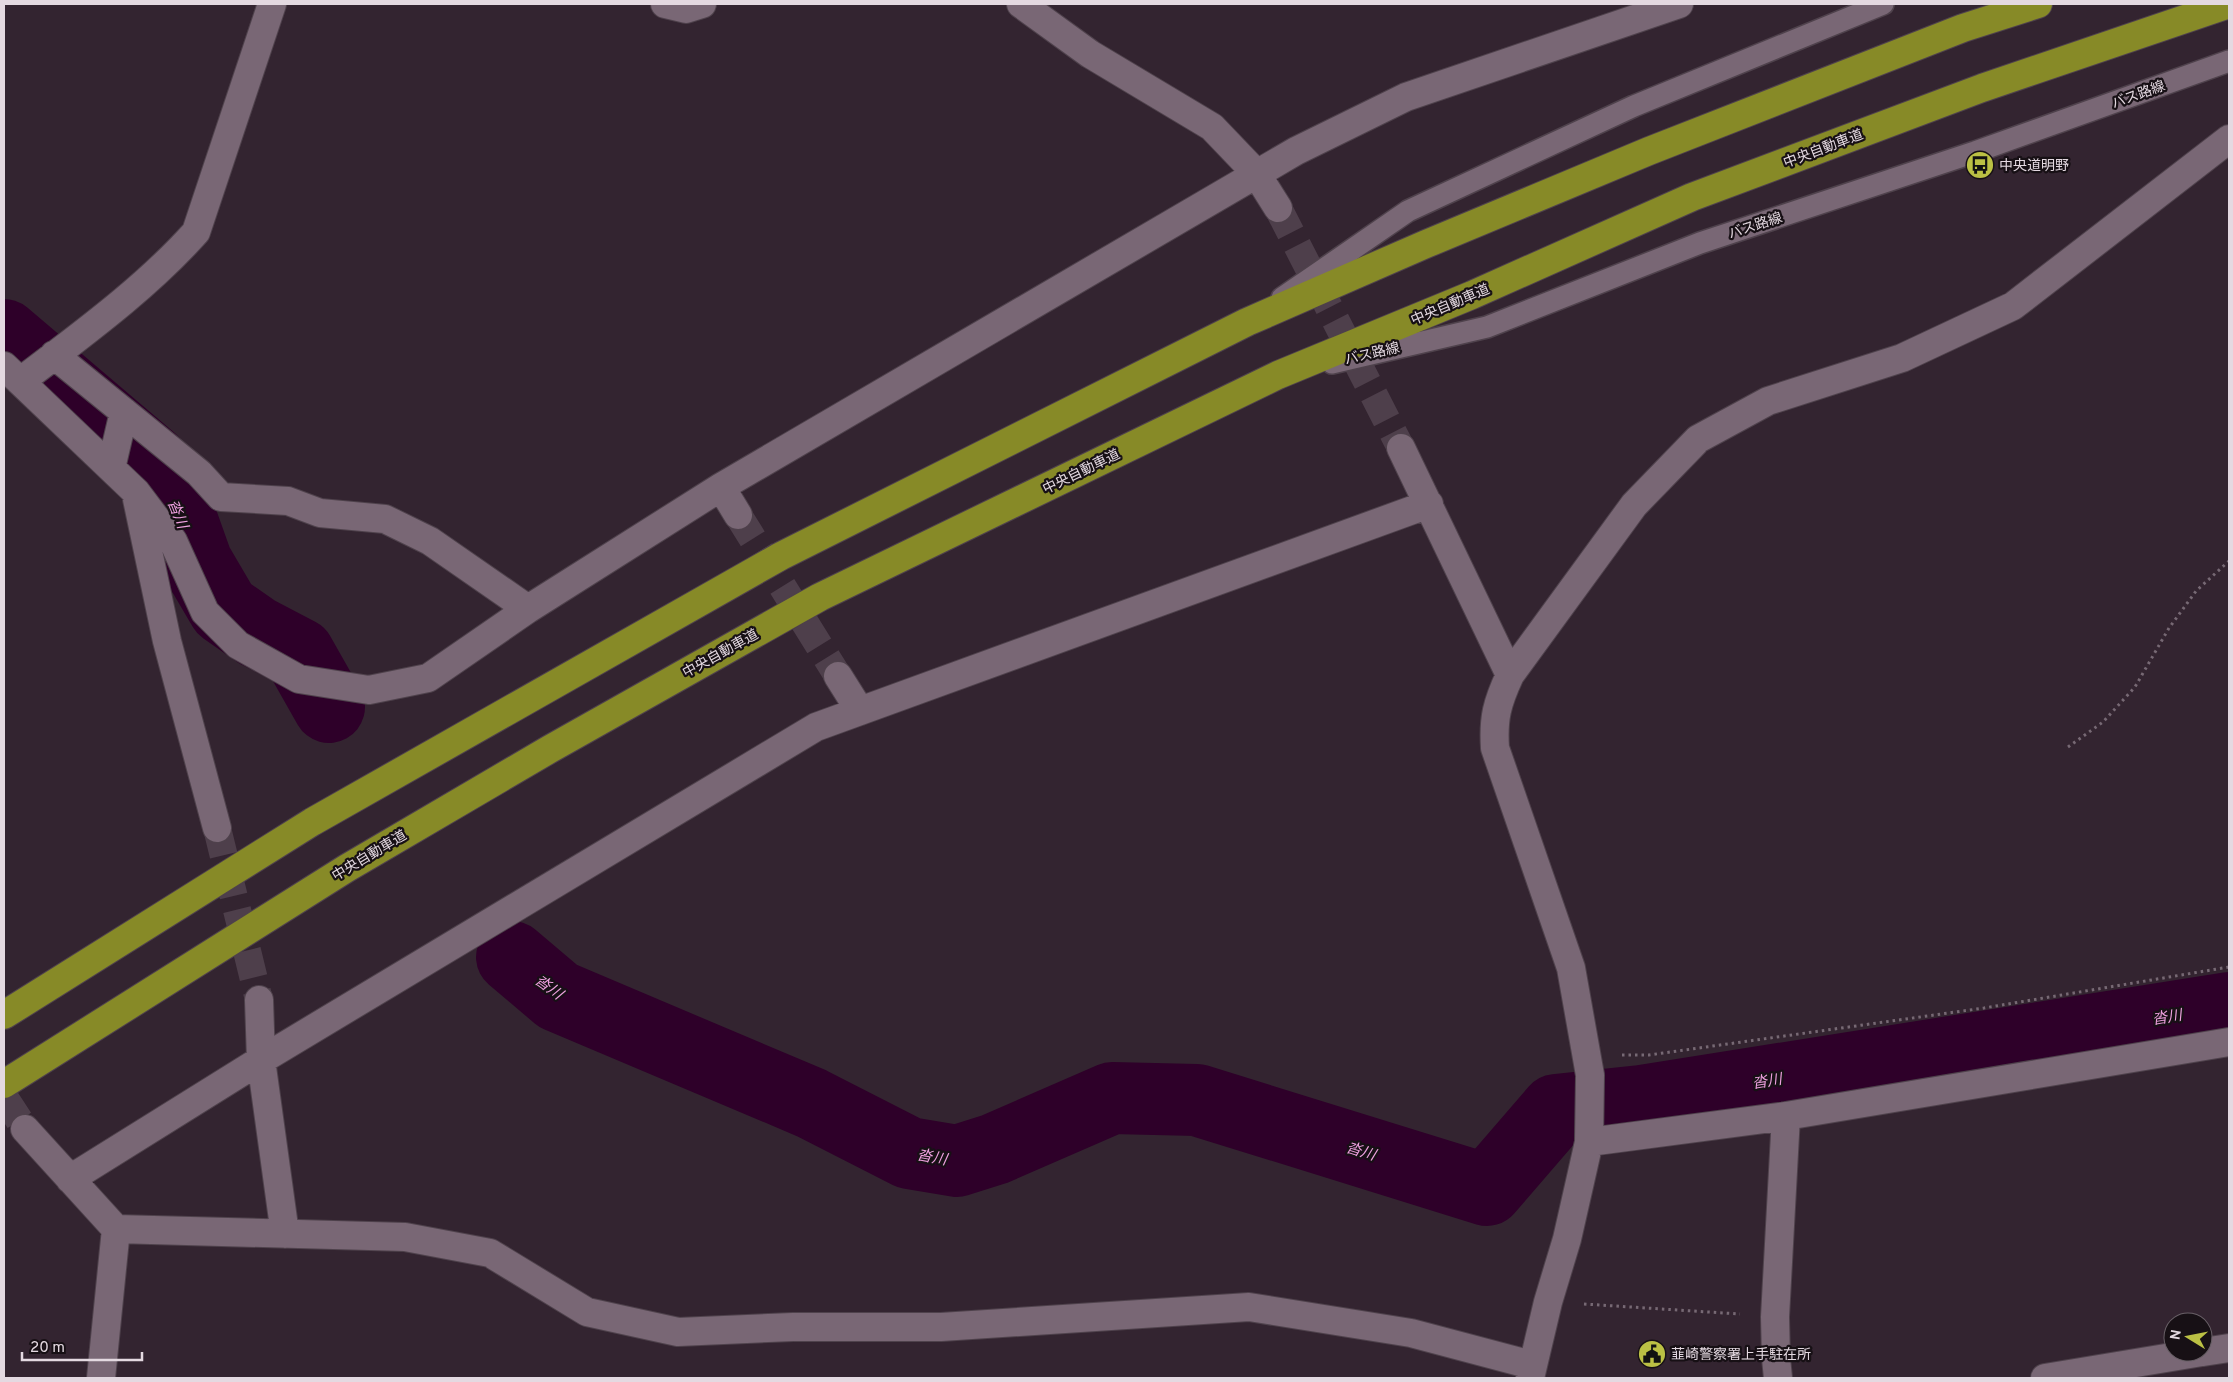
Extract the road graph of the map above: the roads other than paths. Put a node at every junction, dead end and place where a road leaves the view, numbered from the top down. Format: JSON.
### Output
{"nodes":[{"id":1,"x":272,"y":4,"type":"edge"},
{"id":2,"x":665,"y":4,"type":"edge"},
{"id":3,"x":702,"y":4,"type":"edge"},
{"id":4,"x":1021,"y":4,"type":"edge"},
{"id":5,"x":1679,"y":4,"type":"edge"},
{"id":6,"x":1884,"y":4,"type":"edge"},
{"id":7,"x":2038,"y":4,"type":"edge"},
{"id":8,"x":2229,"y":4,"type":"edge"},
{"id":9,"x":2229,"y":61,"type":"edge"},
{"id":10,"x":2229,"y":140,"type":"edge"},
{"id":11,"x":1256,"y":173,"type":"junction"},
{"id":12,"x":1278,"y":208,"type":"tunnel mouth"},
{"id":13,"x":1247,"y":322,"type":"junction"},
{"id":14,"x":54,"y":355,"type":"junction"},
{"id":15,"x":12,"y":374,"type":"edge"},
{"id":16,"x":1278,"y":375,"type":"junction"},
{"id":17,"x":124,"y":412,"type":"junction"},
{"id":18,"x":1401,"y":448,"type":"tunnel mouth"},
{"id":19,"x":111,"y":468,"type":"junction"},
{"id":20,"x":721,"y":487,"type":"junction"},
{"id":21,"x":136,"y":492,"type":"junction"},
{"id":22,"x":1429,"y":504,"type":"junction"},
{"id":23,"x":738,"y":515,"type":"tunnel mouth"},
{"id":24,"x":528,"y":609,"type":"junction"},
{"id":25,"x":1510,"y":675,"type":"junction"},
{"id":26,"x":838,"y":676,"type":"tunnel mouth"},
{"id":27,"x":860,"y":711,"type":"junction"},
{"id":28,"x":217,"y":828,"type":"tunnel mouth"},
{"id":29,"x":259,"y":1000,"type":"tunnel mouth"},
{"id":30,"x":4,"y":1015,"type":"edge"},
{"id":31,"x":2229,"y":1042,"type":"edge"},
{"id":32,"x":261,"y":1060,"type":"junction"},
{"id":33,"x":4,"y":1084,"type":"edge"},
{"id":34,"x":1786,"y":1116,"type":"junction"},
{"id":35,"x":25,"y":1129,"type":"tunnel mouth"},
{"id":36,"x":1588,"y":1135,"type":"junction"},
{"id":37,"x":70,"y":1179,"type":"junction"},
{"id":38,"x":116,"y":1229,"type":"junction"},
{"id":39,"x":285,"y":1234,"type":"junction"},
{"id":40,"x":2229,"y":1348,"type":"edge"},
{"id":41,"x":2213,"y":1350,"type":"edge"},
{"id":42,"x":2163,"y":1359,"type":"edge"},
{"id":43,"x":1531,"y":1372,"type":"edge"},
{"id":44,"x":101,"y":1378,"type":"edge"},
{"id":45,"x":1778,"y":1378,"type":"edge"},
{"id":46,"x":2045,"y":1378,"type":"edge"}],
"edges":[{"from":1,"to":14,"type":"street"},
{"from":2,"to":3,"type":"street"},
{"from":4,"to":11,"type":"street"},
{"from":5,"to":11,"type":"street"},
{"from":6,"to":13,"type":"lane"},
{"from":7,"to":13,"type":"highway"},
{"from":8,"to":16,"type":"highway","name":"中央自動車道"},
{"from":9,"to":16,"type":"lane","name":"バス路線"},
{"from":10,"to":25,"type":"street"},
{"from":11,"to":12,"type":"street"},
{"from":11,"to":20,"type":"street"},
{"from":13,"to":30,"type":"highway"},
{"from":14,"to":15,"type":"street"},
{"from":14,"to":17,"type":"street"},
{"from":15,"to":19,"type":"street"},
{"from":16,"to":33,"type":"highway","name":"中央自動車道"},
{"from":17,"to":19,"type":"street"},
{"from":17,"to":24,"type":"street"},
{"from":18,"to":22,"type":"street"},
{"from":19,"to":21,"type":"street"},
{"from":20,"to":23,"type":"street"},
{"from":20,"to":24,"type":"street"},
{"from":21,"to":24,"type":"street"},
{"from":21,"to":28,"type":"street"},
{"from":22,"to":25,"type":"street"},
{"from":22,"to":27,"type":"street"},
{"from":25,"to":36,"type":"street"},
{"from":26,"to":27,"type":"street"},
{"from":27,"to":32,"type":"street"},
{"from":29,"to":32,"type":"street"},
{"from":31,"to":34,"type":"street"},
{"from":32,"to":37,"type":"street"},
{"from":32,"to":39,"type":"street"},
{"from":34,"to":36,"type":"street"},
{"from":34,"to":45,"type":"street"},
{"from":35,"to":37,"type":"street"},
{"from":36,"to":43,"type":"street"},
{"from":37,"to":38,"type":"street"},
{"from":38,"to":39,"type":"street"},
{"from":38,"to":44,"type":"street"},
{"from":39,"to":43,"type":"street"},
{"from":40,"to":41,"type":"street"},
{"from":42,"to":46,"type":"street"}]}
